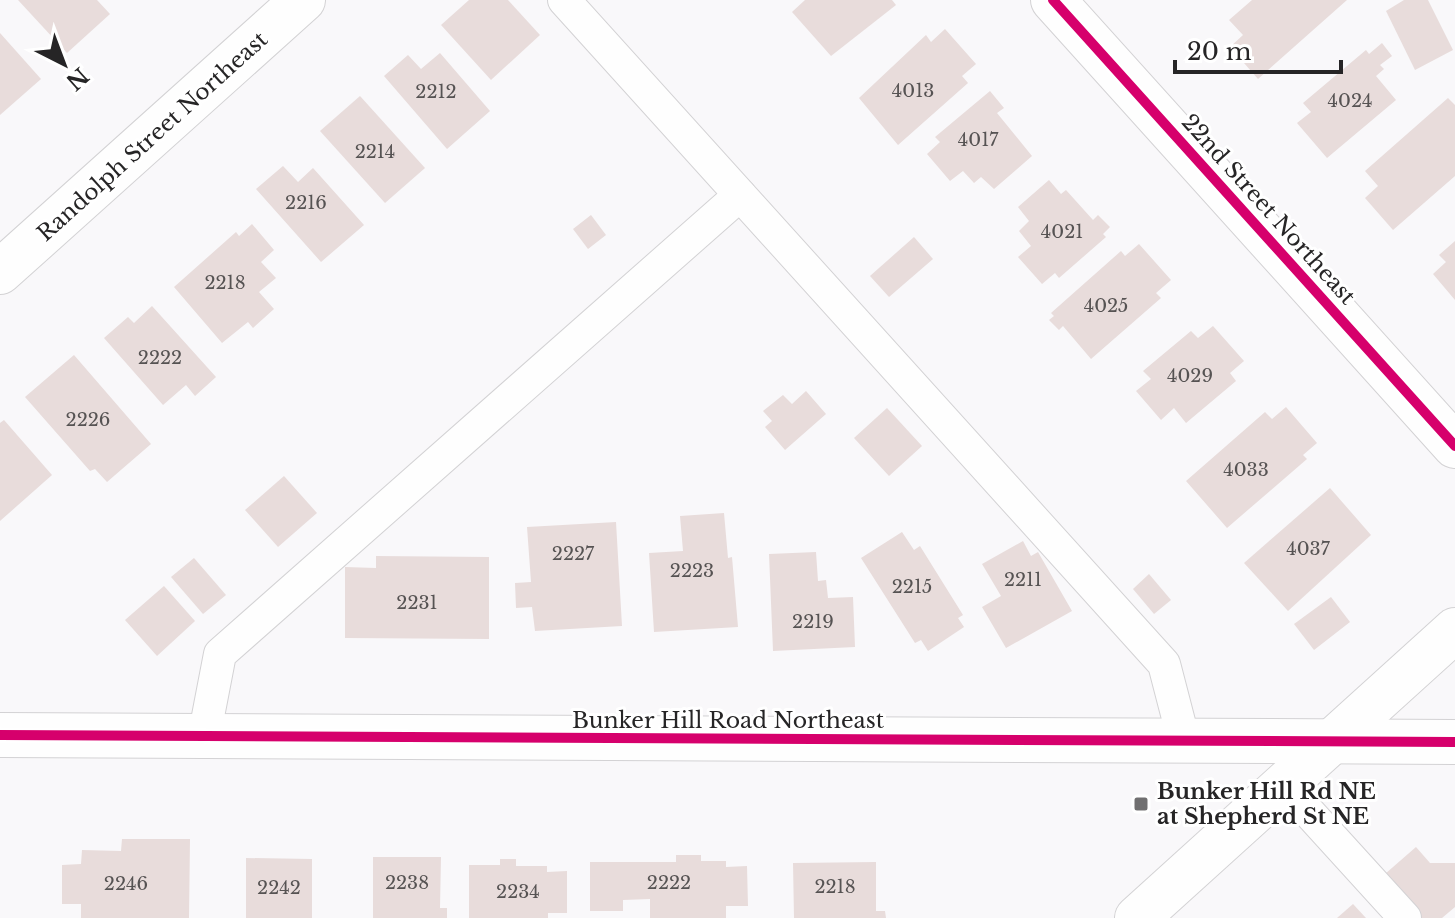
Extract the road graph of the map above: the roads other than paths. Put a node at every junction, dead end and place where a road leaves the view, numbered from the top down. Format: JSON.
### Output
{"nodes":[{"id":1,"x":303,"y":0,"type":"edge"},
{"id":2,"x":564,"y":0,"type":"edge"},
{"id":3,"x":1053,"y":0,"type":"edge"},
{"id":4,"x":740,"y":195,"type":"junction"},
{"id":5,"x":0,"y":272,"type":"edge"},
{"id":6,"x":1455,"y":446,"type":"edge"},
{"id":7,"x":1455,"y":630,"type":"edge"},
{"id":8,"x":0,"y":735,"type":"edge"},
{"id":9,"x":204,"y":737,"type":"junction"},
{"id":10,"x":1184,"y":741,"type":"junction"},
{"id":11,"x":1455,"y":742,"type":"edge"},
{"id":12,"x":1331,"y":743,"type":"junction"},
{"id":13,"x":1284,"y":785,"type":"junction"},
{"id":14,"x":1137,"y":918,"type":"edge"},
{"id":15,"x":1405,"y":918,"type":"edge"}],
"edges":[{"from":1,"to":5,"type":"street","name":"Randolph Street Northeast"},
{"from":2,"to":4,"type":"lane"},
{"from":3,"to":6,"type":"street","name":"22nd Street Northeast"},
{"from":4,"to":9,"type":"lane"},
{"from":4,"to":10,"type":"lane"},
{"from":7,"to":12,"type":"street"},
{"from":8,"to":9,"type":"street","name":"Bunker Hill Road Northeast"},
{"from":9,"to":10,"type":"street","name":"Bunker Hill Road Northeast"},
{"from":10,"to":12,"type":"street","name":"Bunker Hill Road Northeast"},
{"from":11,"to":12,"type":"street","name":"Bunker Hill Road Northeast"},
{"from":12,"to":13,"type":"street"},
{"from":13,"to":14,"type":"street"},
{"from":13,"to":15,"type":"lane"}]}
